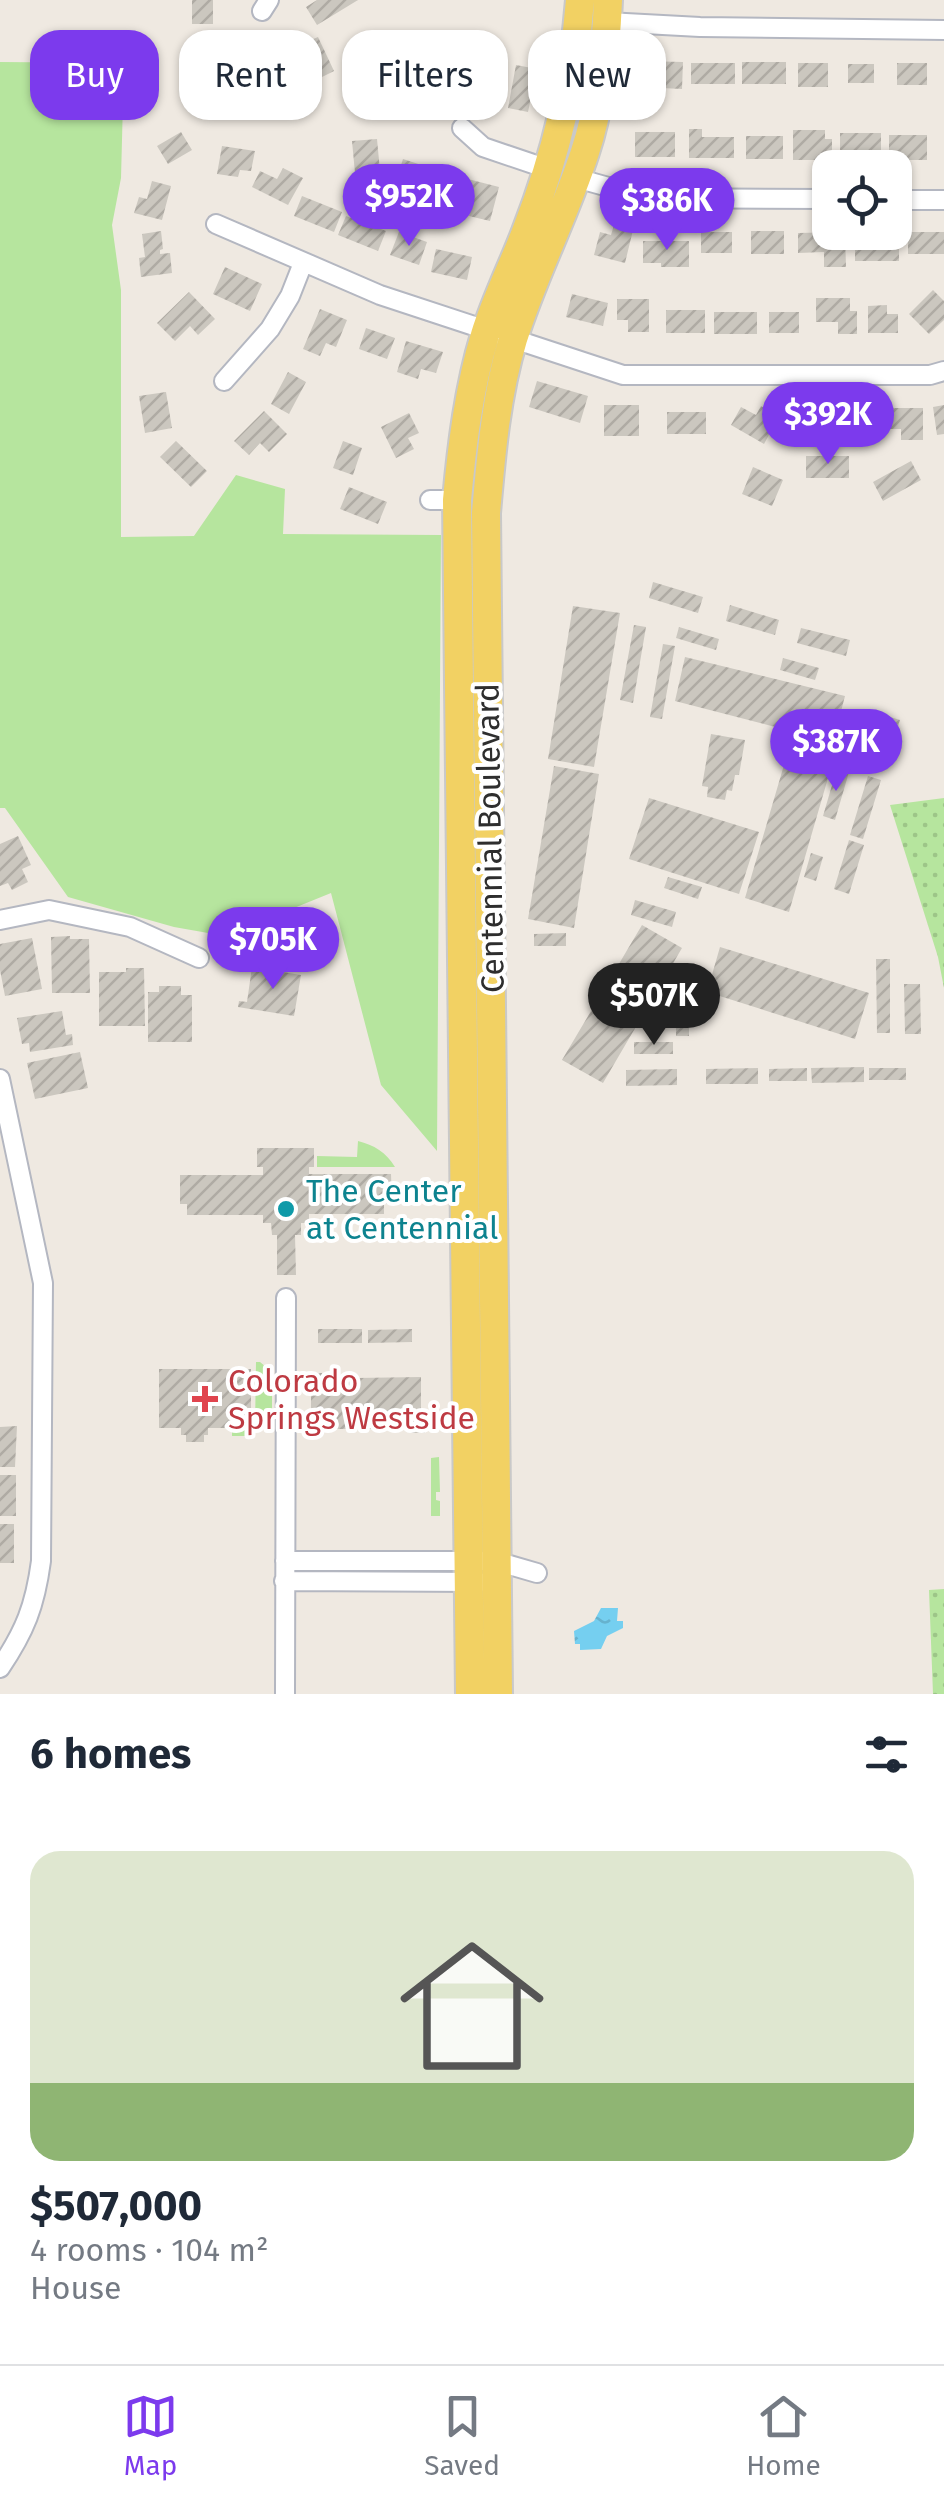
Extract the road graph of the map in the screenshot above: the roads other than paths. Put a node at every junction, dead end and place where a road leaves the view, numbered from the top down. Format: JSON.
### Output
{"nodes":[{"id":1,"x":580,"y":0,"type":"edge"},
{"id":2,"x":607,"y":11,"type":"edge"},
{"id":3,"x":944,"y":30,"type":"edge"},
{"id":4,"x":462,"y":128,"type":"dead end"},
{"id":5,"x":548,"y":169,"type":"junction"},
{"id":6,"x":576,"y":178,"type":"junction"},
{"id":7,"x":812,"y":199,"type":"edge"},
{"id":8,"x":912,"y":200,"type":"edge"},
{"id":9,"x":944,"y":200,"type":"edge"},
{"id":10,"x":216,"y":224,"type":"dead end"},
{"id":11,"x":303,"y":263,"type":"junction"},
{"id":12,"x":486,"y":331,"type":"junction"},
{"id":13,"x":514,"y":338,"type":"junction"},
{"id":14,"x":944,"y":371,"type":"edge"},
{"id":15,"x":827,"y":375,"type":"junction"},
{"id":16,"x":224,"y":381,"type":"dead end"},
{"id":17,"x":827,"y":406,"type":"dead end"},
{"id":18,"x":0,"y":920,"type":"edge"},
{"id":19,"x":198,"y":958,"type":"dead end"},
{"id":20,"x":0,"y":1079,"type":"edge"},
{"id":21,"x":286,"y":1298,"type":"dead end"},
{"id":22,"x":284,"y":1560,"type":"junction"},
{"id":23,"x":482,"y":1572,"type":"junction"},
{"id":24,"x":284,"y":1581,"type":"junction"},
{"id":25,"x":0,"y":1668,"type":"edge"},
{"id":26,"x":285,"y":1694,"type":"edge"},
{"id":27,"x":470,"y":1694,"type":"edge"},
{"id":28,"x":498,"y":1694,"type":"edge"}],
"edges":[{"from":1,"to":5,"type":"main road","name":"Centennial Boulevard"},
{"from":2,"to":3,"type":"street"},
{"from":2,"to":6,"type":"main road","name":"Centennial Boulevard"},
{"from":4,"to":5,"type":"street"},
{"from":5,"to":12,"type":"main road","name":"Centennial Boulevard"},
{"from":6,"to":7,"type":"street"},
{"from":6,"to":13,"type":"main road","name":"Centennial Boulevard"},
{"from":8,"to":9,"type":"street"},
{"from":10,"to":11,"type":"street"},
{"from":11,"to":12,"type":"street"},
{"from":11,"to":16,"type":"street"},
{"from":12,"to":13,"type":"street"},
{"from":12,"to":23,"type":"main road","name":"Centennial Boulevard"},
{"from":13,"to":15,"type":"street"},
{"from":13,"to":23,"type":"main road","name":"Centennial Boulevard"},
{"from":14,"to":15,"type":"street"},
{"from":15,"to":17,"type":"street"},
{"from":18,"to":19,"type":"street"},
{"from":20,"to":25,"type":"street"},
{"from":21,"to":22,"type":"street"},
{"from":22,"to":23,"type":"street"},
{"from":22,"to":24,"type":"street"},
{"from":23,"to":24,"type":"street"},
{"from":23,"to":27,"type":"main road","name":"Centennial Boulevard"},
{"from":23,"to":28,"type":"main road","name":"Centennial Boulevard"},
{"from":24,"to":26,"type":"street"}]}
